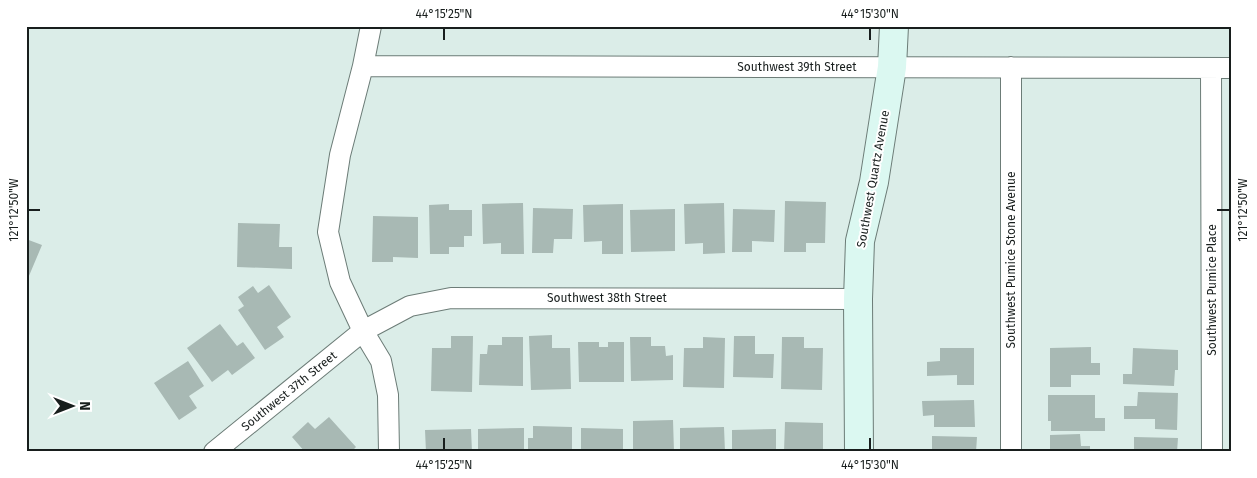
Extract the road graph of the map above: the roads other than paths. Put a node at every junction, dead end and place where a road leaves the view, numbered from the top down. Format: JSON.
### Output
{"nodes":[{"id":1,"x":370,"y":26,"type":"edge"},
{"id":2,"x":894,"y":26,"type":"edge"},
{"id":3,"x":363,"y":66,"type":"junction"},
{"id":4,"x":892,"y":67,"type":"junction"},
{"id":5,"x":1011,"y":68,"type":"junction"},
{"id":6,"x":1221,"y":68,"type":"edge"},
{"id":7,"x":858,"y":299,"type":"junction"},
{"id":8,"x":363,"y":331,"type":"junction"},
{"id":9,"x":214,"y":452,"type":"edge"},
{"id":10,"x":389,"y":452,"type":"edge"},
{"id":11,"x":859,"y":452,"type":"edge"},
{"id":12,"x":1011,"y":452,"type":"edge"},
{"id":13,"x":1212,"y":452,"type":"edge"}],
"edges":[{"from":1,"to":3,"type":"street"},
{"from":2,"to":4,"type":"street","name":"Southwest Quartz Avenue"},
{"from":3,"to":4,"type":"street","name":"Southwest 39th Street"},
{"from":3,"to":8,"type":"street"},
{"from":4,"to":5,"type":"street","name":"Southwest 39th Street"},
{"from":4,"to":7,"type":"street","name":"Southwest Quartz Avenue"},
{"from":5,"to":6,"type":"street","name":"Southwest 39th Street"},
{"from":5,"to":12,"type":"street","name":"Southwest Pumice Stone Avenue"},
{"from":6,"to":13,"type":"street","name":"Southwest Pumice Place"},
{"from":7,"to":8,"type":"street","name":"Southwest 38th Street"},
{"from":7,"to":11,"type":"street","name":"Southwest Quartz Avenue"},
{"from":8,"to":9,"type":"street","name":"Southwest 37th Street"},
{"from":8,"to":10,"type":"street"}]}
